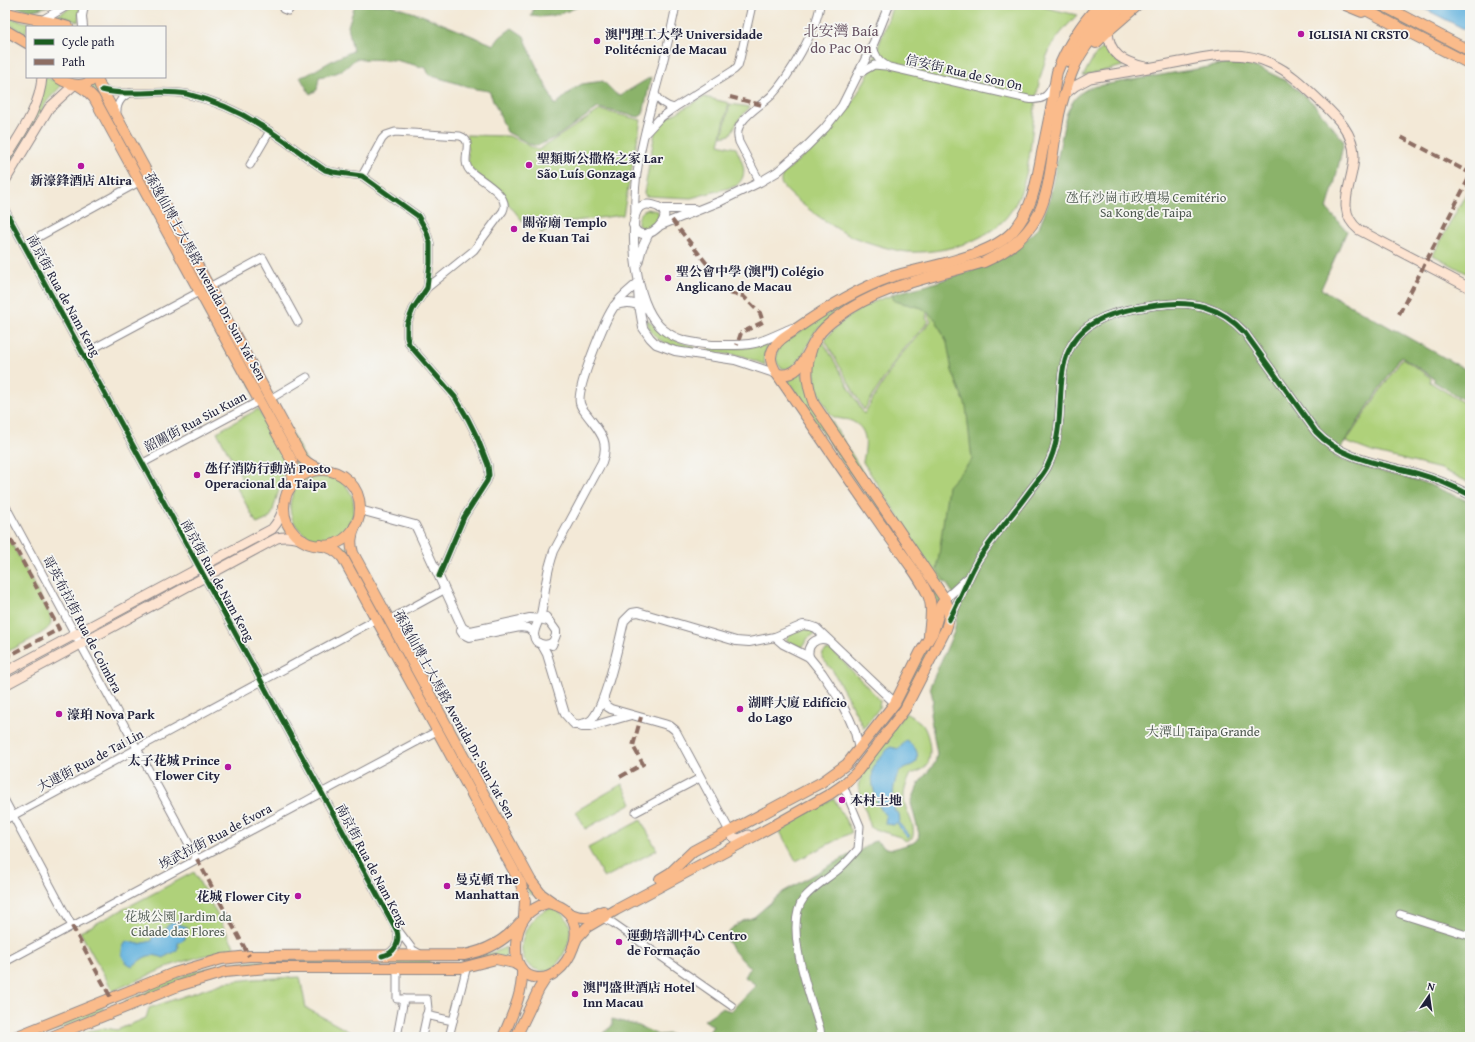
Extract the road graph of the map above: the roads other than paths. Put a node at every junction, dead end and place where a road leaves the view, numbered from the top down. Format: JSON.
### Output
{"nodes":[{"id":1,"x":68,"y":5,"type":"edge"},
{"id":2,"x":84,"y":5,"type":"edge"},
{"id":3,"x":283,"y":5,"type":"edge"},
{"id":4,"x":293,"y":5,"type":"edge"},
{"id":5,"x":676,"y":5,"type":"edge"},
{"id":6,"x":752,"y":5,"type":"edge"},
{"id":7,"x":820,"y":5,"type":"edge"},
{"id":8,"x":889,"y":5,"type":"edge"},
{"id":9,"x":1098,"y":5,"type":"edge"},
{"id":10,"x":1112,"y":5,"type":"edge"},
{"id":11,"x":1124,"y":5,"type":"edge"},
{"id":12,"x":1138,"y":5,"type":"edge"},
{"id":13,"x":1345,"y":5,"type":"edge"},
{"id":14,"x":1382,"y":5,"type":"edge"},
{"id":15,"x":1358,"y":6,"type":"edge"},
{"id":16,"x":5,"y":12,"type":"edge"},
{"id":17,"x":41,"y":20,"type":"junction"},
{"id":18,"x":65,"y":26,"type":"edge"},
{"id":19,"x":83,"y":26,"type":"edge"},
{"id":20,"x":5,"y":30,"type":"edge"},
{"id":21,"x":1108,"y":31,"type":"junction"},
{"id":22,"x":1426,"y":41,"type":"junction"},
{"id":23,"x":26,"y":42,"type":"edge"},
{"id":24,"x":873,"y":46,"type":"junction"},
{"id":25,"x":1470,"y":51,"type":"edge"},
{"id":26,"x":1470,"y":64,"type":"edge"},
{"id":27,"x":889,"y":67,"type":"junction"},
{"id":28,"x":1150,"y":68,"type":"junction"},
{"id":29,"x":858,"y":74,"type":"junction"},
{"id":30,"x":42,"y":78,"type":"edge"},
{"id":31,"x":59,"y":78,"type":"edge"},
{"id":32,"x":95,"y":78,"type":"edge"},
{"id":33,"x":96,"y":78,"type":"edge"},
{"id":34,"x":1054,"y":84,"type":"junction"},
{"id":35,"x":76,"y":85,"type":"junction"},
{"id":36,"x":102,"y":90,"type":"junction"},
{"id":37,"x":132,"y":92,"type":"junction"},
{"id":38,"x":655,"y":94,"type":"junction"},
{"id":39,"x":1065,"y":94,"type":"junction"},
{"id":40,"x":1053,"y":98,"type":"junction"},
{"id":41,"x":674,"y":108,"type":"junction"},
{"id":42,"x":117,"y":118,"type":"junction"},
{"id":43,"x":270,"y":131,"type":"junction"},
{"id":44,"x":644,"y":136,"type":"junction"},
{"id":45,"x":5,"y":159,"type":"edge"},
{"id":46,"x":250,"y":165,"type":"dead end"},
{"id":47,"x":362,"y":176,"type":"junction"},
{"id":48,"x":5,"y":181,"type":"edge"},
{"id":49,"x":140,"y":182,"type":"junction"},
{"id":50,"x":760,"y":182,"type":"junction"},
{"id":51,"x":635,"y":192,"type":"junction"},
{"id":52,"x":650,"y":205,"type":"junction"},
{"id":53,"x":700,"y":208,"type":"junction"},
{"id":54,"x":662,"y":209,"type":"junction"},
{"id":55,"x":5,"y":210,"type":"edge"},
{"id":56,"x":7,"y":216,"type":"edge"},
{"id":57,"x":634,"y":221,"type":"junction"},
{"id":58,"x":661,"y":225,"type":"junction"},
{"id":59,"x":649,"y":233,"type":"junction"},
{"id":60,"x":24,"y":245,"type":"junction"},
{"id":61,"x":637,"y":270,"type":"junction"},
{"id":62,"x":639,"y":282,"type":"junction"},
{"id":63,"x":209,"y":287,"type":"junction"},
{"id":64,"x":427,"y":288,"type":"junction"},
{"id":65,"x":1470,"y":288,"type":"edge"},
{"id":66,"x":199,"y":292,"type":"junction"},
{"id":67,"x":639,"y":305,"type":"junction"},
{"id":68,"x":614,"y":306,"type":"junction"},
{"id":69,"x":298,"y":322,"type":"dead end"},
{"id":70,"x":803,"y":324,"type":"junction"},
{"id":71,"x":664,"y":330,"type":"junction"},
{"id":72,"x":698,"y":344,"type":"junction"},
{"id":73,"x":812,"y":347,"type":"junction"},
{"id":74,"x":83,"y":354,"type":"junction"},
{"id":75,"x":699,"y":355,"type":"junction"},
{"id":76,"x":777,"y":374,"type":"junction"},
{"id":77,"x":307,"y":377,"type":"dead end"},
{"id":78,"x":270,"y":399,"type":"junction"},
{"id":79,"x":259,"y":401,"type":"junction"},
{"id":80,"x":142,"y":463,"type":"junction"},
{"id":81,"x":325,"y":470,"type":"junction"},
{"id":82,"x":290,"y":488,"type":"junction"},
{"id":83,"x":1470,"y":495,"type":"edge"},
{"id":84,"x":5,"y":505,"type":"edge"},
{"id":85,"x":284,"y":506,"type":"junction"},
{"id":86,"x":360,"y":510,"type":"junction"},
{"id":87,"x":407,"y":524,"type":"junction"},
{"id":88,"x":355,"y":526,"type":"junction"},
{"id":89,"x":303,"y":540,"type":"junction"},
{"id":90,"x":320,"y":545,"type":"junction"},
{"id":91,"x":199,"y":568,"type":"junction"},
{"id":92,"x":439,"y":576,"type":"junction"},
{"id":93,"x":204,"y":577,"type":"junction"},
{"id":94,"x":969,"y":578,"type":"junction"},
{"id":95,"x":442,"y":591,"type":"junction"},
{"id":96,"x":946,"y":599,"type":"junction"},
{"id":97,"x":542,"y":612,"type":"junction"},
{"id":98,"x":377,"y":619,"type":"junction"},
{"id":99,"x":389,"y":620,"type":"junction"},
{"id":100,"x":949,"y":620,"type":"junction"},
{"id":101,"x":550,"y":623,"type":"junction"},
{"id":102,"x":535,"y":630,"type":"junction"},
{"id":103,"x":75,"y":634,"type":"junction"},
{"id":104,"x":775,"y":637,"type":"junction"},
{"id":105,"x":929,"y":637,"type":"junction"},
{"id":106,"x":828,"y":640,"type":"junction"},
{"id":107,"x":553,"y":642,"type":"junction"},
{"id":108,"x":80,"y":644,"type":"junction"},
{"id":109,"x":542,"y":644,"type":"junction"},
{"id":110,"x":809,"y":657,"type":"junction"},
{"id":111,"x":551,"y":664,"type":"junction"},
{"id":112,"x":5,"y":672,"type":"edge"},
{"id":113,"x":261,"y":682,"type":"junction"},
{"id":114,"x":5,"y":685,"type":"edge"},
{"id":115,"x":605,"y":691,"type":"junction"},
{"id":116,"x":895,"y":703,"type":"junction"},
{"id":117,"x":632,"y":714,"type":"junction"},
{"id":118,"x":575,"y":725,"type":"junction"},
{"id":119,"x":890,"y":728,"type":"junction"},
{"id":120,"x":437,"y":731,"type":"junction"},
{"id":121,"x":137,"y":749,"type":"junction"},
{"id":122,"x":859,"y":749,"type":"junction"},
{"id":123,"x":700,"y":778,"type":"junction"},
{"id":124,"x":843,"y":785,"type":"junction"},
{"id":125,"x":321,"y":793,"type":"junction"},
{"id":126,"x":5,"y":801,"type":"edge"},
{"id":127,"x":636,"y":812,"type":"dead end"},
{"id":128,"x":13,"y":816,"type":"junction"},
{"id":129,"x":5,"y":820,"type":"edge"},
{"id":130,"x":775,"y":825,"type":"junction"},
{"id":131,"x":730,"y":832,"type":"junction"},
{"id":132,"x":197,"y":859,"type":"junction"},
{"id":133,"x":555,"y":904,"type":"junction"},
{"id":134,"x":616,"y":910,"type":"junction"},
{"id":135,"x":571,"y":914,"type":"junction"},
{"id":136,"x":1400,"y":914,"type":"dead end"},
{"id":137,"x":602,"y":918,"type":"junction"},
{"id":138,"x":390,"y":920,"type":"junction"},
{"id":139,"x":522,"y":920,"type":"junction"},
{"id":140,"x":613,"y":923,"type":"junction"},
{"id":141,"x":72,"y":926,"type":"junction"},
{"id":142,"x":1470,"y":936,"type":"edge"},
{"id":143,"x":573,"y":948,"type":"junction"},
{"id":144,"x":382,"y":956,"type":"junction"},
{"id":145,"x":426,"y":956,"type":"junction"},
{"id":146,"x":5,"y":962,"type":"edge"},
{"id":147,"x":467,"y":966,"type":"junction"},
{"id":148,"x":397,"y":968,"type":"junction"},
{"id":149,"x":521,"y":968,"type":"junction"},
{"id":150,"x":546,"y":978,"type":"junction"},
{"id":151,"x":121,"y":994,"type":"junction"},
{"id":152,"x":404,"y":999,"type":"junction"},
{"id":153,"x":103,"y":1001,"type":"junction"},
{"id":154,"x":732,"y":1006,"type":"dead end"},
{"id":155,"x":126,"y":1007,"type":"junction"},
{"id":156,"x":108,"y":1014,"type":"junction"},
{"id":157,"x":426,"y":1015,"type":"junction"},
{"id":158,"x":453,"y":1021,"type":"junction"},
{"id":159,"x":506,"y":1036,"type":"edge"},
{"id":160,"x":15,"y":1037,"type":"edge"},
{"id":161,"x":51,"y":1037,"type":"edge"},
{"id":162,"x":397,"y":1037,"type":"edge"},
{"id":163,"x":422,"y":1037,"type":"edge"},
{"id":164,"x":449,"y":1037,"type":"edge"},
{"id":165,"x":515,"y":1037,"type":"edge"},
{"id":166,"x":821,"y":1037,"type":"edge"}],
"edges":[{"from":1,"to":17,"type":"street"},
{"from":2,"to":19,"type":"street"},
{"from":3,"to":4,"type":"street"},
{"from":5,"to":38,"type":"street"},
{"from":6,"to":41,"type":"street"},
{"from":7,"to":50,"type":"street"},
{"from":8,"to":24,"type":"street"},
{"from":9,"to":34,"type":"main road"},
{"from":10,"to":40,"type":"main road"},
{"from":11,"to":39,"type":"main road"},
{"from":12,"to":21,"type":"main road"},
{"from":13,"to":22,"type":"main road"},
{"from":14,"to":25,"type":"main road"},
{"from":15,"to":22,"type":"main road"},
{"from":16,"to":17,"type":"main road"},
{"from":17,"to":18,"type":"main road"},
{"from":20,"to":23,"type":"main road"},
{"from":21,"to":28,"type":"main road"},
{"from":21,"to":39,"type":"main road"},
{"from":22,"to":26,"type":"main road"},
{"from":24,"to":27,"type":"street","name":"信安街 Rua de Son On"},
{"from":24,"to":29,"type":"street"},
{"from":27,"to":29,"type":"street"},
{"from":27,"to":34,"type":"street","name":"信安街 Rua de Son On"},
{"from":28,"to":39,"type":"main road"},
{"from":28,"to":65,"type":"main road"},
{"from":29,"to":50,"type":"street"},
{"from":30,"to":45,"type":"main road"},
{"from":31,"to":35,"type":"main road","name":"孫逸仙博士大馬路 Avenida Dr. Sun Yat Sen"},
{"from":32,"to":35,"type":"main road"},
{"from":33,"to":36,"type":"main road","name":"孫逸仙博士大馬路 Avenida Dr. Sun Yat Sen"},
{"from":34,"to":40,"type":"main road"},
{"from":35,"to":48,"type":"main road"},
{"from":35,"to":49,"type":"main road","name":"孫逸仙博士大馬路 Avenida Dr. Sun Yat Sen"},
{"from":36,"to":37,"type":"street"},
{"from":36,"to":42,"type":"main road","name":"孫逸仙博士大馬路 Avenida Dr. Sun Yat Sen"},
{"from":37,"to":42,"type":"street"},
{"from":37,"to":43,"type":"street"},
{"from":38,"to":41,"type":"street"},
{"from":38,"to":44,"type":"street"},
{"from":39,"to":73,"type":"main road"},
{"from":40,"to":70,"type":"main road"},
{"from":41,"to":44,"type":"street"},
{"from":42,"to":63,"type":"main road","name":"孫逸仙博士大馬路 Avenida Dr. Sun Yat Sen"},
{"from":43,"to":46,"type":"street"},
{"from":43,"to":47,"type":"street"},
{"from":44,"to":51,"type":"street"},
{"from":47,"to":64,"type":"street"},
{"from":47,"to":64,"type":"street"},
{"from":49,"to":60,"type":"street"},
{"from":49,"to":66,"type":"main road","name":"孫逸仙博士大馬路 Avenida Dr. Sun Yat Sen"},
{"from":50,"to":53,"type":"street"},
{"from":51,"to":52,"type":"street"},
{"from":51,"to":57,"type":"street"},
{"from":52,"to":54,"type":"street"},
{"from":52,"to":57,"type":"street"},
{"from":53,"to":54,"type":"street"},
{"from":53,"to":58,"type":"street"},
{"from":54,"to":58,"type":"street"},
{"from":55,"to":56,"type":"street","name":"南京街 Rua de Nam Keng"},
{"from":56,"to":60,"type":"street","name":"南京街 Rua de Nam Keng"},
{"from":57,"to":59,"type":"street"},
{"from":57,"to":61,"type":"street"},
{"from":58,"to":59,"type":"street"},
{"from":59,"to":61,"type":"street"},
{"from":60,"to":74,"type":"street","name":"南京街 Rua de Nam Keng"},
{"from":61,"to":62,"type":"street"},
{"from":62,"to":67,"type":"street"},
{"from":62,"to":68,"type":"street"},
{"from":62,"to":71,"type":"street"},
{"from":63,"to":69,"type":"street"},
{"from":63,"to":78,"type":"main road","name":"孫逸仙博士大馬路 Avenida Dr. Sun Yat Sen"},
{"from":64,"to":92,"type":"street"},
{"from":66,"to":74,"type":"street"},
{"from":66,"to":79,"type":"main road","name":"孫逸仙博士大馬路 Avenida Dr. Sun Yat Sen"},
{"from":67,"to":68,"type":"street"},
{"from":67,"to":71,"type":"street"},
{"from":67,"to":75,"type":"street"},
{"from":68,"to":97,"type":"street"},
{"from":70,"to":72,"type":"street"},
{"from":70,"to":76,"type":"main road"},
{"from":71,"to":72,"type":"street"},
{"from":72,"to":75,"type":"street"},
{"from":73,"to":76,"type":"main road"},
{"from":73,"to":96,"type":"main road"},
{"from":74,"to":80,"type":"street","name":"南京街 Rua de Nam Keng"},
{"from":75,"to":76,"type":"street"},
{"from":76,"to":105,"type":"main road"},
{"from":77,"to":78,"type":"street"},
{"from":78,"to":81,"type":"main road","name":"孫逸仙博士大馬路 Avenida Dr. Sun Yat Sen"},
{"from":79,"to":80,"type":"street","name":"韶關街 Rua Siu Kuan"},
{"from":79,"to":82,"type":"main road","name":"孫逸仙博士大馬路 Avenida Dr. Sun Yat Sen"},
{"from":80,"to":91,"type":"street","name":"南京街 Rua de Nam Keng"},
{"from":81,"to":82,"type":"main road"},
{"from":81,"to":86,"type":"main road"},
{"from":82,"to":85,"type":"main road"},
{"from":83,"to":94,"type":"street"},
{"from":84,"to":103,"type":"street","name":"哥英布拉街 Rua de Coimbra"},
{"from":85,"to":89,"type":"main road"},
{"from":85,"to":91,"type":"main road"},
{"from":86,"to":87,"type":"street"},
{"from":86,"to":88,"type":"main road"},
{"from":87,"to":92,"type":"street"},
{"from":87,"to":95,"type":"street"},
{"from":88,"to":90,"type":"main road"},
{"from":88,"to":99,"type":"main road","name":"孫逸仙博士大馬路 Avenida Dr. Sun Yat Sen"},
{"from":89,"to":90,"type":"main road"},
{"from":89,"to":93,"type":"main road"},
{"from":90,"to":98,"type":"main road","name":"孫逸仙博士大馬路 Avenida Dr. Sun Yat Sen"},
{"from":91,"to":93,"type":"street","name":"南京街 Rua de Nam Keng"},
{"from":91,"to":103,"type":"main road"},
{"from":92,"to":97,"type":"street"},
{"from":93,"to":108,"type":"main road"},
{"from":93,"to":113,"type":"street","name":"南京街 Rua de Nam Keng"},
{"from":94,"to":96,"type":"street"},
{"from":94,"to":100,"type":"street"},
{"from":95,"to":99,"type":"street"},
{"from":95,"to":102,"type":"street"},
{"from":96,"to":100,"type":"main road"},
{"from":96,"to":105,"type":"main road"},
{"from":97,"to":101,"type":"street"},
{"from":97,"to":101,"type":"street"},
{"from":97,"to":102,"type":"street"},
{"from":98,"to":113,"type":"street","name":"大連街 Rua de Tai Lin"},
{"from":98,"to":120,"type":"main road","name":"孫逸仙博士大馬路 Avenida Dr. Sun Yat Sen"},
{"from":99,"to":133,"type":"main road","name":"孫逸仙博士大馬路 Avenida Dr. Sun Yat Sen"},
{"from":100,"to":119,"type":"main road"},
{"from":101,"to":102,"type":"street"},
{"from":101,"to":107,"type":"street"},
{"from":102,"to":109,"type":"street"},
{"from":103,"to":108,"type":"street","name":"哥英布拉街 Rua de Coimbra"},
{"from":103,"to":112,"type":"main road"},
{"from":104,"to":106,"type":"street"},
{"from":104,"to":110,"type":"street"},
{"from":104,"to":115,"type":"street"},
{"from":105,"to":116,"type":"main road"},
{"from":106,"to":110,"type":"street"},
{"from":106,"to":116,"type":"street"},
{"from":107,"to":109,"type":"street"},
{"from":107,"to":111,"type":"street"},
{"from":108,"to":114,"type":"main road"},
{"from":108,"to":121,"type":"street","name":"哥英布拉街 Rua de Coimbra"},
{"from":109,"to":111,"type":"street"},
{"from":110,"to":122,"type":"street"},
{"from":111,"to":118,"type":"street"},
{"from":113,"to":121,"type":"street","name":"大連街 Rua de Tai Lin"},
{"from":113,"to":125,"type":"street","name":"南京街 Rua de Nam Keng"},
{"from":115,"to":117,"type":"street"},
{"from":115,"to":118,"type":"street"},
{"from":116,"to":119,"type":"main road"},
{"from":116,"to":122,"type":"main road"},
{"from":117,"to":118,"type":"street"},
{"from":117,"to":123,"type":"street"},
{"from":119,"to":124,"type":"main road"},
{"from":120,"to":125,"type":"street","name":"埃武拉街 Rua de Évora"},
{"from":120,"to":139,"type":"main road","name":"孫逸仙博士大馬路 Avenida Dr. Sun Yat Sen"},
{"from":121,"to":128,"type":"street","name":"大連街 Rua de Tai Lin"},
{"from":121,"to":132,"type":"street","name":"哥英布拉街 Rua de Coimbra"},
{"from":122,"to":131,"type":"main road"},
{"from":123,"to":127,"type":"street"},
{"from":123,"to":131,"type":"street"},
{"from":124,"to":130,"type":"main road"},
{"from":124,"to":166,"type":"street"},
{"from":125,"to":132,"type":"street","name":"埃武拉街 Rua de Évora"},
{"from":125,"to":138,"type":"street","name":"南京街 Rua de Nam Keng"},
{"from":126,"to":128,"type":"street"},
{"from":128,"to":129,"type":"street","name":"大連街 Rua de Tai Lin"},
{"from":128,"to":141,"type":"street"},
{"from":130,"to":131,"type":"main road"},
{"from":130,"to":134,"type":"main road"},
{"from":131,"to":135,"type":"main road"},
{"from":132,"to":141,"type":"street","name":"埃武拉街 Rua de Évora"},
{"from":133,"to":135,"type":"main road"},
{"from":133,"to":139,"type":"main road"},
{"from":134,"to":137,"type":"main road"},
{"from":134,"to":140,"type":"street"},
{"from":135,"to":143,"type":"main road"},
{"from":136,"to":142,"type":"street"},
{"from":137,"to":140,"type":"street"},
{"from":137,"to":143,"type":"main road"},
{"from":138,"to":144,"type":"street","name":"南京街 Rua de Nam Keng"},
{"from":138,"to":145,"type":"street","name":"南京街 Rua de Nam Keng"},
{"from":139,"to":145,"type":"main road"},
{"from":139,"to":149,"type":"main road"},
{"from":140,"to":154,"type":"street"},
{"from":141,"to":146,"type":"street","name":"埃武拉街 Rua de Évora"},
{"from":143,"to":150,"type":"main road"},
{"from":144,"to":145,"type":"main road"},
{"from":144,"to":151,"type":"main road"},
{"from":147,"to":148,"type":"main road"},
{"from":147,"to":149,"type":"main road"},
{"from":147,"to":158,"type":"street"},
{"from":148,"to":152,"type":"street"},
{"from":148,"to":155,"type":"main road"},
{"from":149,"to":150,"type":"main road"},
{"from":149,"to":159,"type":"main road"},
{"from":150,"to":165,"type":"main road"},
{"from":151,"to":153,"type":"main road"},
{"from":151,"to":155,"type":"main road"},
{"from":152,"to":157,"type":"street"},
{"from":152,"to":162,"type":"street"},
{"from":153,"to":156,"type":"main road"},
{"from":153,"to":160,"type":"main road"},
{"from":155,"to":156,"type":"main road"},
{"from":156,"to":161,"type":"main road"},
{"from":157,"to":158,"type":"street"},
{"from":157,"to":163,"type":"street"},
{"from":158,"to":164,"type":"street"}]}
